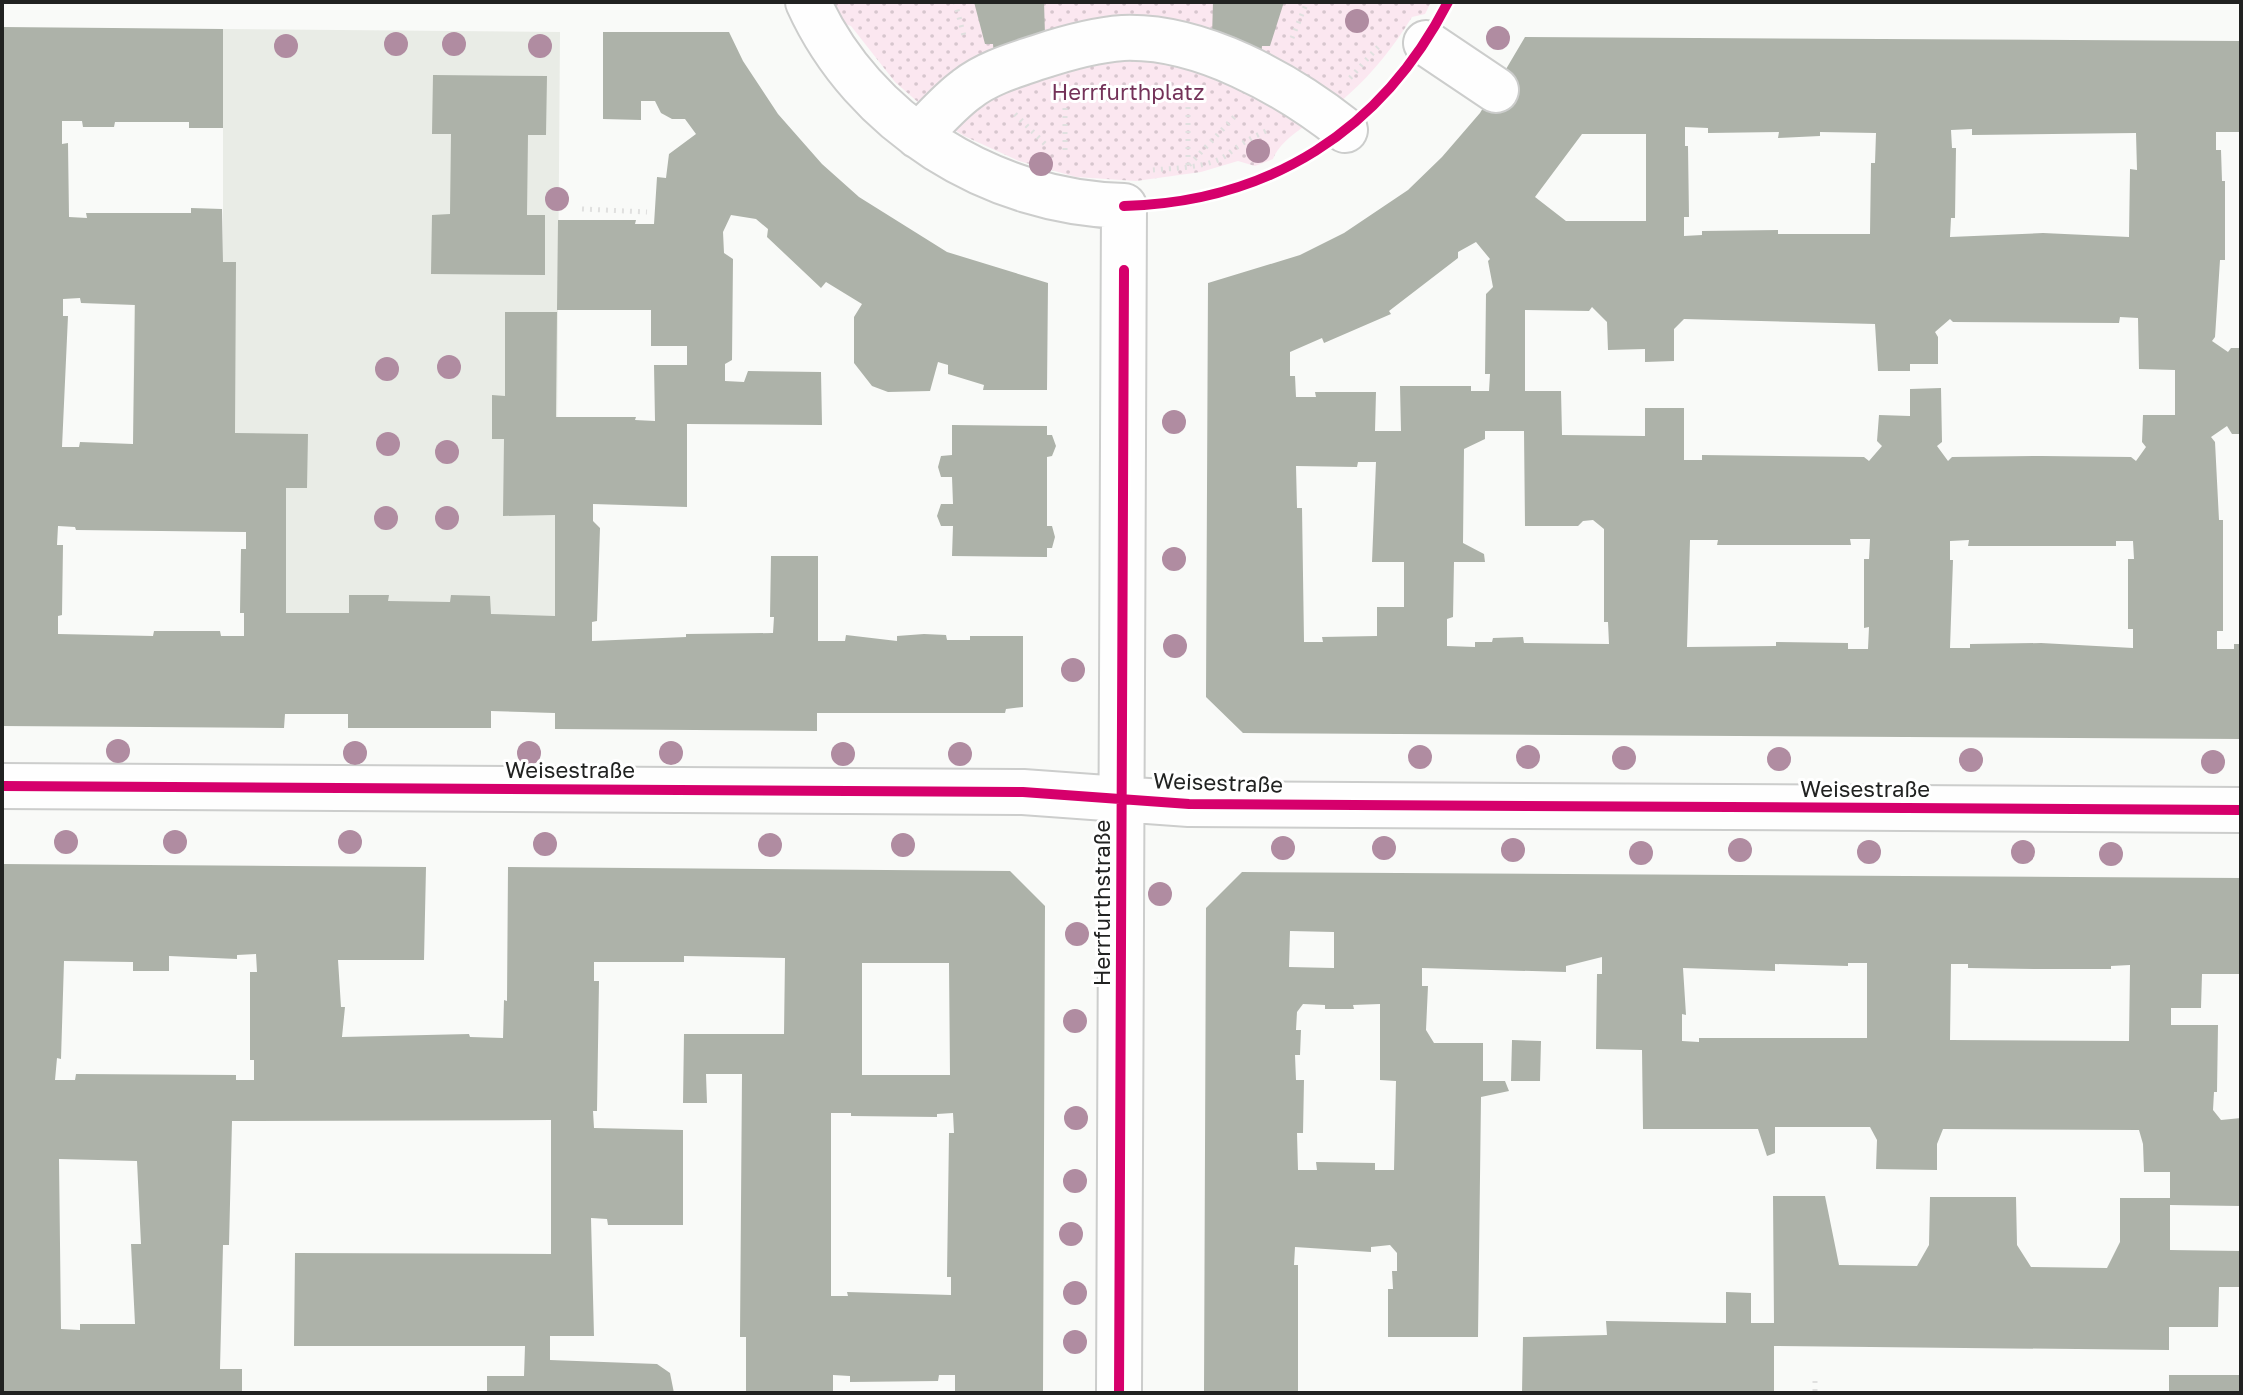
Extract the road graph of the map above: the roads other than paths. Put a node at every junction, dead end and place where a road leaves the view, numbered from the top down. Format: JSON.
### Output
{"nodes":[{"id":1,"x":808,"y":2,"type":"edge"},
{"id":2,"x":1426,"y":43,"type":"dead end"},
{"id":3,"x":1496,"y":90,"type":"dead end"},
{"id":4,"x":1331,"y":119,"type":"road end"},
{"id":5,"x":918,"y":136,"type":"junction"},
{"id":6,"x":2,"y":786,"type":"edge"},
{"id":7,"x":1121,"y":798,"type":"junction"},
{"id":8,"x":2241,"y":810,"type":"edge"},
{"id":9,"x":1119,"y":1393,"type":"edge"}],
"edges":[{"from":1,"to":5,"type":"street"},
{"from":2,"to":3,"type":"street"},
{"from":4,"to":5,"type":"street"},
{"from":5,"to":7,"type":"street","name":"Herrfurthstraße"},
{"from":6,"to":7,"type":"street","name":"Weisestraße"},
{"from":7,"to":8,"type":"street","name":"Weisestraße"},
{"from":7,"to":9,"type":"street","name":"Herrfurthstraße"}]}
